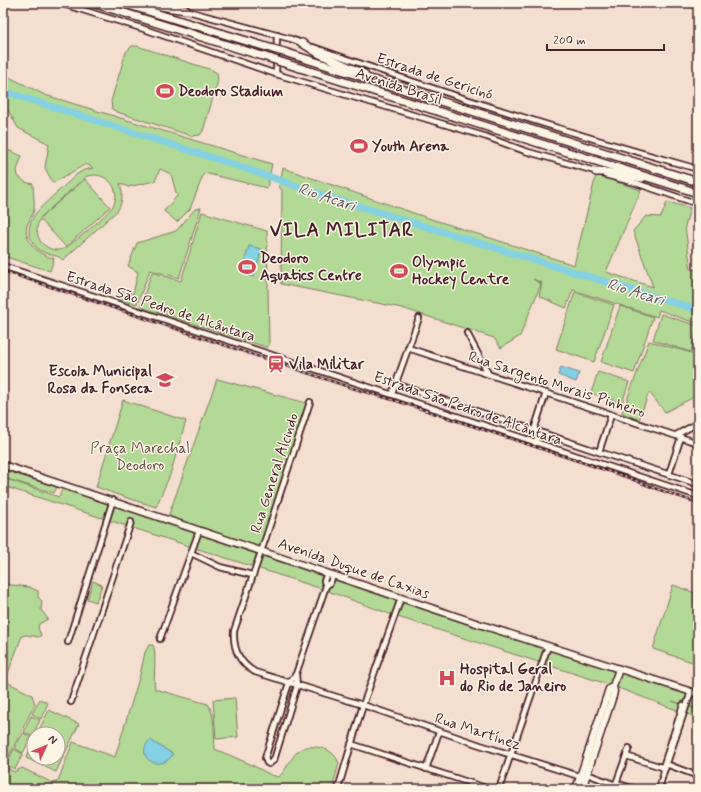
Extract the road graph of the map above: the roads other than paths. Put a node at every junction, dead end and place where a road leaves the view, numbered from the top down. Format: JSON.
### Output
{"nodes":[{"id":1,"x":60,"y":3,"type":"edge"},
{"id":2,"x":93,"y":3,"type":"edge"},
{"id":3,"x":122,"y":3,"type":"edge"},
{"id":4,"x":141,"y":3,"type":"edge"},
{"id":5,"x":166,"y":3,"type":"edge"},
{"id":6,"x":186,"y":10,"type":"junction"},
{"id":7,"x":277,"y":35,"type":"junction"},
{"id":8,"x":302,"y":43,"type":"junction"},
{"id":9,"x":276,"y":74,"type":"junction"},
{"id":10,"x":380,"y":83,"type":"junction"},
{"id":11,"x":698,"y":169,"type":"edge"},
{"id":12,"x":596,"y":172,"type":"junction"},
{"id":13,"x":653,"y":179,"type":"junction"},
{"id":14,"x":698,"y":182,"type":"edge"},
{"id":15,"x":698,"y":193,"type":"edge"},
{"id":16,"x":698,"y":204,"type":"edge"},
{"id":17,"x":3,"y":266,"type":"edge"},
{"id":18,"x":419,"y":318,"type":"dead end"},
{"id":19,"x":467,"y":333,"type":"dead end"},
{"id":20,"x":408,"y":348,"type":"junction"},
{"id":21,"x":489,"y":375,"type":"junction"},
{"id":22,"x":396,"y":384,"type":"junction"},
{"id":23,"x":546,"y":393,"type":"junction"},
{"id":24,"x":392,"y":394,"type":"junction"},
{"id":25,"x":310,"y":402,"type":"dead end"},
{"id":26,"x":611,"y":415,"type":"junction"},
{"id":27,"x":698,"y":423,"type":"edge"},
{"id":28,"x":534,"y":430,"type":"junction"},
{"id":29,"x":540,"y":432,"type":"junction"},
{"id":30,"x":676,"y":435,"type":"junction"},
{"id":31,"x":681,"y":437,"type":"junction"},
{"id":32,"x":535,"y":443,"type":"junction"},
{"id":33,"x":698,"y":443,"type":"edge"},
{"id":34,"x":599,"y":452,"type":"junction"},
{"id":35,"x":3,"y":465,"type":"edge"},
{"id":36,"x":669,"y":474,"type":"junction"},
{"id":37,"x":698,"y":484,"type":"edge"},
{"id":38,"x":698,"y":496,"type":"edge"},
{"id":39,"x":113,"y":500,"type":"junction"},
{"id":40,"x":131,"y":522,"type":"dead end"},
{"id":41,"x":199,"y":531,"type":"junction"},
{"id":42,"x":262,"y":551,"type":"junction"},
{"id":43,"x":191,"y":553,"type":"junction"},
{"id":44,"x":327,"y":573,"type":"junction"},
{"id":45,"x":252,"y":575,"type":"junction"},
{"id":46,"x":334,"y":575,"type":"junction"},
{"id":47,"x":326,"y":586,"type":"junction"},
{"id":48,"x":401,"y":598,"type":"junction"},
{"id":49,"x":160,"y":639,"type":"dead end"},
{"id":50,"x":68,"y":642,"type":"dead end"},
{"id":51,"x":548,"y":646,"type":"junction"},
{"id":52,"x":240,"y":658,"type":"joint"},
{"id":53,"x":619,"y":669,"type":"junction"},
{"id":54,"x":296,"y":674,"type":"junction"},
{"id":55,"x":289,"y":683,"type":"junction"},
{"id":56,"x":297,"y":686,"type":"junction"},
{"id":57,"x":691,"y":692,"type":"junction"},
{"id":58,"x":698,"y":694,"type":"edge"},
{"id":59,"x":71,"y":702,"type":"dead end"},
{"id":60,"x":363,"y":705,"type":"junction"},
{"id":61,"x":277,"y":721,"type":"junction"},
{"id":62,"x":285,"y":725,"type":"junction"},
{"id":63,"x":439,"y":732,"type":"junction"},
{"id":64,"x":351,"y":744,"type":"junction"},
{"id":65,"x":629,"y":748,"type":"dead end"},
{"id":66,"x":512,"y":755,"type":"junction"},
{"id":67,"x":626,"y":756,"type":"junction"},
{"id":68,"x":665,"y":767,"type":"junction"},
{"id":69,"x":426,"y":769,"type":"junction"},
{"id":70,"x":584,"y":776,"type":"junction"},
{"id":71,"x":698,"y":776,"type":"edge"},
{"id":72,"x":616,"y":786,"type":"edge"},
{"id":73,"x":338,"y":789,"type":"edge"},
{"id":74,"x":489,"y":789,"type":"edge"},
{"id":75,"x":499,"y":789,"type":"edge"},
{"id":76,"x":576,"y":789,"type":"edge"},
{"id":77,"x":582,"y":789,"type":"edge"},
{"id":78,"x":635,"y":789,"type":"edge"},
{"id":79,"x":659,"y":789,"type":"edge"}],
"edges":[{"from":1,"to":9,"type":"street"},
{"from":2,"to":13,"type":"highway","name":"Avenida Brasil","bridge":true},
{"from":3,"to":10,"type":"highway","name":"Avenida Brasil","bridge":true},
{"from":4,"to":6,"type":"highway"},
{"from":5,"to":6,"type":"street","name":"Estrada de Gericinó"},
{"from":6,"to":7,"type":"street","name":"Estrada de Gericinó"},
{"from":7,"to":8,"type":"street","name":"Estrada de Gericinó"},
{"from":7,"to":9,"type":"street"},
{"from":8,"to":10,"type":"highway"},
{"from":8,"to":11,"type":"street","name":"Estrada de Gericinó"},
{"from":9,"to":12,"type":"street"},
{"from":10,"to":14,"type":"highway","name":"Avenida Brasil"},
{"from":12,"to":13,"type":"highway"},
{"from":12,"to":16,"type":"street"},
{"from":13,"to":15,"type":"highway","name":"Avenida Brasil"},
{"from":17,"to":24,"type":"street","name":"Estrada São Pedro de Alcântara"},
{"from":18,"to":20,"type":"street"},
{"from":19,"to":21,"type":"street"},
{"from":20,"to":21,"type":"street","name":"Rua Sargento Morais Pinheiro"},
{"from":20,"to":22,"type":"street"},
{"from":21,"to":23,"type":"street","name":"Rua Sargento Morais Pinheiro"},
{"from":22,"to":24,"type":"street"},
{"from":22,"to":28,"type":"street"},
{"from":23,"to":26,"type":"street","name":"Rua Sargento Morais Pinheiro"},
{"from":23,"to":28,"type":"street"},
{"from":24,"to":32,"type":"street","name":"Estrada São Pedro de Alcântara"},
{"from":25,"to":42,"type":"street","name":"Rua General Alcindo"},
{"from":26,"to":30,"type":"street","name":"Rua Sargento Morais Pinheiro"},
{"from":26,"to":34,"type":"street"},
{"from":27,"to":30,"type":"street"},
{"from":28,"to":29,"type":"street"},
{"from":29,"to":32,"type":"street"},
{"from":29,"to":34,"type":"street"},
{"from":30,"to":31,"type":"street","name":"Rua Sargento Morais Pinheiro"},
{"from":31,"to":33,"type":"street","name":"Rua Sargento Morais Pinheiro"},
{"from":31,"to":36,"type":"street"},
{"from":32,"to":38,"type":"street","name":"Estrada São Pedro de Alcântara"},
{"from":34,"to":36,"type":"street"},
{"from":35,"to":39,"type":"main road","name":"Avenida Duque de Caxias"},
{"from":36,"to":37,"type":"street"},
{"from":39,"to":41,"type":"main road","name":"Avenida Duque de Caxias"},
{"from":39,"to":50,"type":"street"},
{"from":40,"to":59,"type":"street"},
{"from":41,"to":42,"type":"main road","name":"Avenida Duque de Caxias"},
{"from":41,"to":43,"type":"street"},
{"from":42,"to":44,"type":"main road","name":"Avenida Duque de Caxias"},
{"from":42,"to":45,"type":"street","name":"Rua General Alcindo"},
{"from":43,"to":45,"type":"street"},
{"from":43,"to":49,"type":"street"},
{"from":44,"to":46,"type":"main road","name":"Avenida Duque de Caxias"},
{"from":44,"to":47,"type":"street"},
{"from":45,"to":52,"type":"street","name":"Rua General Alcindo"},
{"from":46,"to":47,"type":"street"},
{"from":46,"to":48,"type":"main road","name":"Avenida Duque de Caxias"},
{"from":47,"to":54,"type":"street"},
{"from":48,"to":51,"type":"main road","name":"Avenida Duque de Caxias"},
{"from":48,"to":60,"type":"street"},
{"from":51,"to":53,"type":"main road","name":"Avenida Duque de Caxias"},
{"from":51,"to":66,"type":"street"},
{"from":52,"to":55,"type":"street","name":"Rua Martínez"},
{"from":53,"to":57,"type":"main road","name":"Avenida Duque de Caxias"},
{"from":53,"to":70,"type":"main road"},
{"from":54,"to":55,"type":"street"},
{"from":54,"to":56,"type":"street"},
{"from":55,"to":56,"type":"street","name":"Rua Martínez"},
{"from":55,"to":61,"type":"street"},
{"from":56,"to":60,"type":"street","name":"Rua Martínez"},
{"from":56,"to":62,"type":"street"},
{"from":57,"to":58,"type":"main road","name":"Avenida Duque de Caxias"},
{"from":57,"to":68,"type":"street"},
{"from":60,"to":63,"type":"street","name":"Rua Martínez"},
{"from":60,"to":64,"type":"street"},
{"from":61,"to":62,"type":"street"},
{"from":61,"to":62,"type":"street"},
{"from":63,"to":66,"type":"street","name":"Rua Martínez"},
{"from":63,"to":69,"type":"street"},
{"from":64,"to":69,"type":"street"},
{"from":64,"to":73,"type":"street"},
{"from":65,"to":67,"type":"street"},
{"from":66,"to":70,"type":"street","name":"Rua Martínez"},
{"from":66,"to":75,"type":"street"},
{"from":67,"to":68,"type":"street"},
{"from":67,"to":72,"type":"street"},
{"from":68,"to":71,"type":"street"},
{"from":68,"to":79,"type":"street"},
{"from":69,"to":74,"type":"street"},
{"from":70,"to":72,"type":"street","name":"Rua Martínez"},
{"from":70,"to":76,"type":"main road"},
{"from":70,"to":77,"type":"main road"},
{"from":72,"to":78,"type":"street","name":"Rua Martínez"}]}
